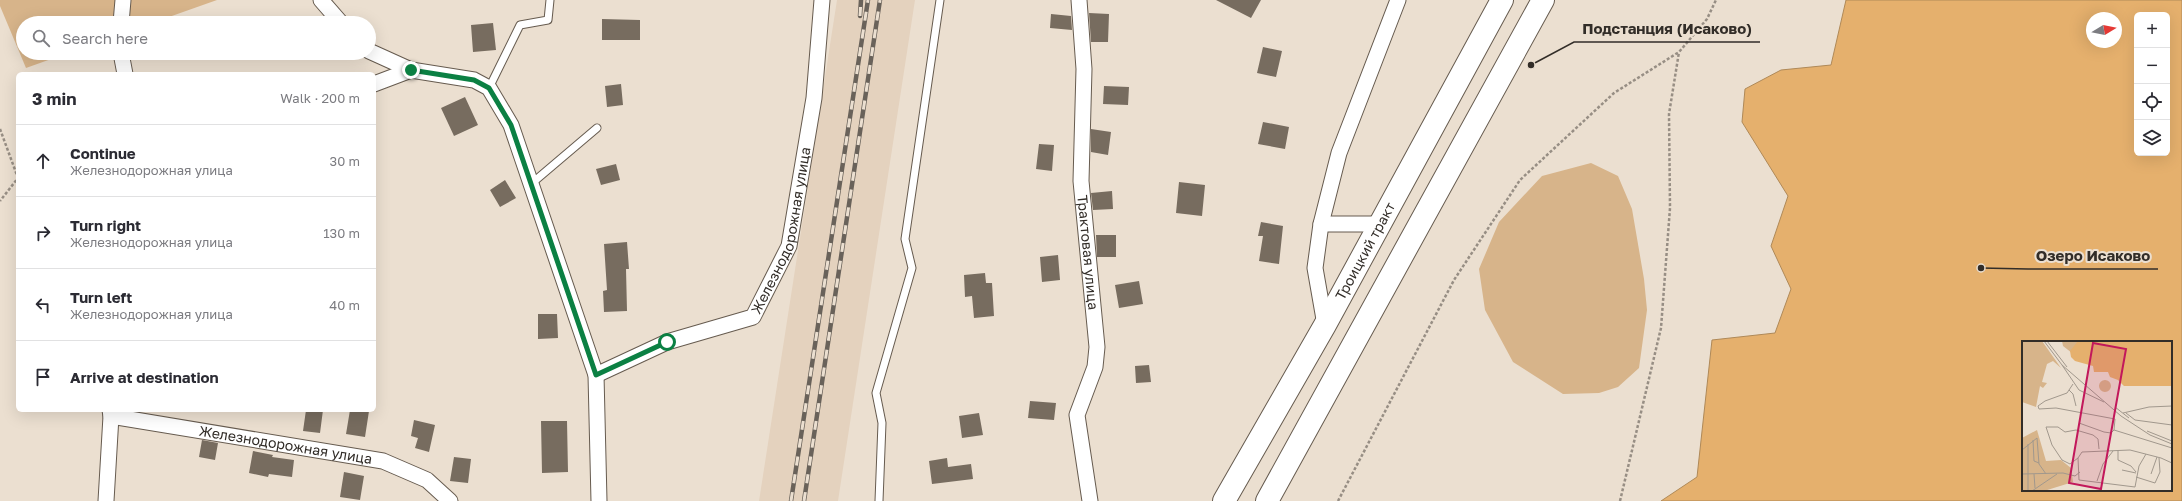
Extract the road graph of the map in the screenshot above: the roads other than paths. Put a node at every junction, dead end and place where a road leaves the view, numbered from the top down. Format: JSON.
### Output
{"nodes":[{"id":1,"x":123,"y":0,"type":"edge"},
{"id":2,"x":321,"y":0,"type":"edge"},
{"id":3,"x":550,"y":0,"type":"edge"},
{"id":4,"x":822,"y":0,"type":"edge"},
{"id":5,"x":940,"y":0,"type":"edge"},
{"id":6,"x":1079,"y":0,"type":"edge"},
{"id":7,"x":1398,"y":0,"type":"edge"},
{"id":8,"x":1502,"y":0,"type":"edge"},
{"id":9,"x":1543,"y":0,"type":"edge"},
{"id":10,"x":122,"y":16,"type":"edge"},
{"id":11,"x":334,"y":16,"type":"edge"},
{"id":12,"x":376,"y":54,"type":"edge"},
{"id":13,"x":122,"y":60,"type":"edge"},
{"id":14,"x":411,"y":70,"type":"junction"},
{"id":15,"x":125,"y":72,"type":"edge"},
{"id":16,"x":376,"y":83,"type":"edge"},
{"id":17,"x":489,"y":88,"type":"junction"},
{"id":18,"x":597,"y":128,"type":"dead end"},
{"id":19,"x":531,"y":184,"type":"junction"},
{"id":20,"x":1321,"y":224,"type":"junction"},
{"id":21,"x":1380,"y":224,"type":"junction"},
{"id":22,"x":1325,"y":325,"type":"junction"},
{"id":23,"x":596,"y":375,"type":"junction"},
{"id":24,"x":111,"y":413,"type":"edge"},
{"id":25,"x":106,"y":501,"type":"edge"},
{"id":26,"x":450,"y":501,"type":"edge"},
{"id":27,"x":600,"y":501,"type":"edge"},
{"id":28,"x":879,"y":501,"type":"edge"},
{"id":29,"x":1090,"y":501,"type":"edge"},
{"id":30,"x":1224,"y":501,"type":"edge"},
{"id":31,"x":1267,"y":501,"type":"edge"}],
"edges":[{"from":1,"to":10,"type":"street"},
{"from":2,"to":11,"type":"street"},
{"from":3,"to":17,"type":"lane"},
{"from":4,"to":23,"type":"street","name":"Железнодорожная улица"},
{"from":5,"to":28,"type":"lane"},
{"from":6,"to":29,"type":"street","name":"Трактовая улица"},
{"from":7,"to":20,"type":"street"},
{"from":8,"to":21,"type":"main road","name":"Троицкий тракт"},
{"from":9,"to":31,"type":"main road"},
{"from":12,"to":14,"type":"street"},
{"from":13,"to":15,"type":"street"},
{"from":14,"to":16,"type":"street"},
{"from":14,"to":17,"type":"street"},
{"from":17,"to":19,"type":"street"},
{"from":18,"to":19,"type":"lane"},
{"from":19,"to":23,"type":"street"},
{"from":20,"to":21,"type":"street"},
{"from":20,"to":22,"type":"street"},
{"from":21,"to":22,"type":"main road","name":"Троицкий тракт"},
{"from":22,"to":30,"type":"main road","name":"Троицкий тракт"},
{"from":23,"to":27,"type":"street"},
{"from":24,"to":25,"type":"street"},
{"from":24,"to":26,"type":"street","name":"Железнодорожная улица"}]}
